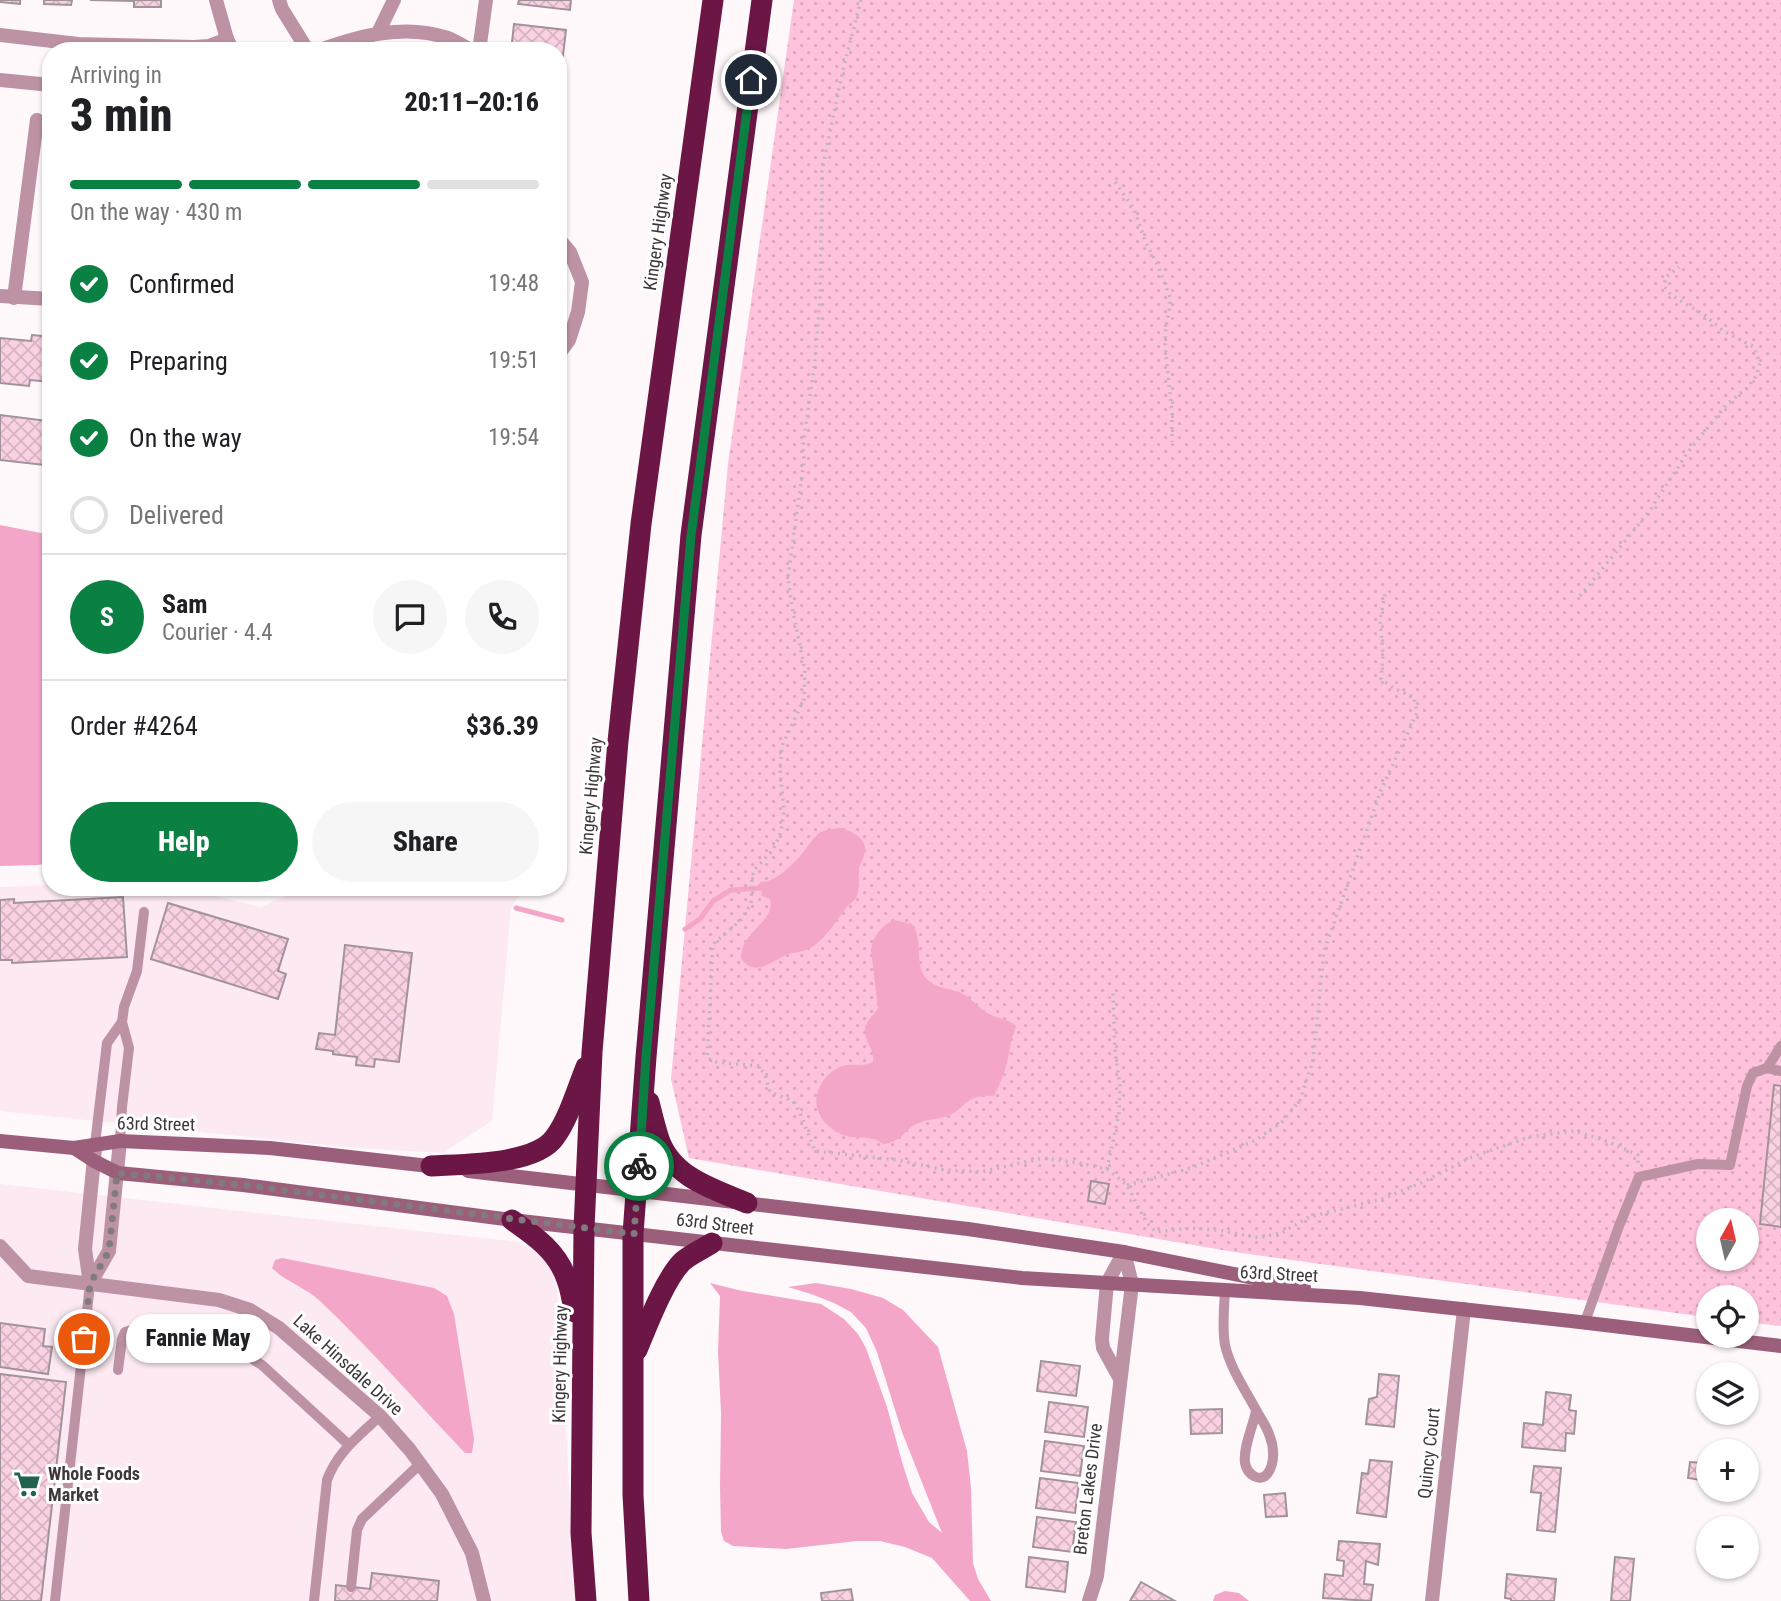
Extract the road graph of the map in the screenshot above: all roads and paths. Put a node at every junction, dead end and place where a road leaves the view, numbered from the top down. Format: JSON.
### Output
{"nodes":[{"id":1,"x":216,"y":0,"type":"edge"},
{"id":2,"x":279,"y":0,"type":"edge"},
{"id":3,"x":394,"y":0,"type":"edge"},
{"id":4,"x":485,"y":0,"type":"edge"},
{"id":5,"x":713,"y":0,"type":"edge"},
{"id":6,"x":762,"y":0,"type":"edge"},
{"id":7,"x":861,"y":0,"type":"edge"},
{"id":8,"x":378,"y":33,"type":"junction"},
{"id":9,"x":0,"y":35,"type":"edge"},
{"id":10,"x":61,"y":42,"type":"edge"},
{"id":11,"x":229,"y":42,"type":"edge"},
{"id":12,"x":302,"y":42,"type":"edge"},
{"id":13,"x":342,"y":42,"type":"edge"},
{"id":14,"x":456,"y":42,"type":"edge"},
{"id":15,"x":480,"y":42,"type":"edge"},
{"id":16,"x":0,"y":79,"type":"edge"},
{"id":17,"x":42,"y":84,"type":"edge"},
{"id":18,"x":37,"y":120,"type":"dead end"},
{"id":19,"x":1115,"y":182,"type":"dead end"},
{"id":20,"x":567,"y":248,"type":"edge"},
{"id":21,"x":1679,"y":267,"type":"dead end"},
{"id":22,"x":7,"y":297,"type":"edge"},
{"id":23,"x":42,"y":299,"type":"edge"},
{"id":24,"x":567,"y":343,"type":"edge"},
{"id":25,"x":1172,"y":442,"type":"dead end"},
{"id":26,"x":1385,"y":594,"type":"dead end"},
{"id":27,"x":1580,"y":596,"type":"dead end"},
{"id":28,"x":144,"y":912,"type":"dead end"},
{"id":29,"x":1113,"y":993,"type":"dead end"},
{"id":30,"x":122,"y":1022,"type":"junction"},
{"id":31,"x":1781,"y":1046,"type":"edge"},
{"id":32,"x":592,"y":1052,"type":"junction"},
{"id":33,"x":1767,"y":1068,"type":"junction"},
{"id":34,"x":1781,"y":1071,"type":"edge"},
{"id":35,"x":644,"y":1083,"type":"junction"},
{"id":36,"x":0,"y":1141,"type":"edge"},
{"id":37,"x":120,"y":1141,"type":"junction"},
{"id":38,"x":95,"y":1144,"type":"junction"},
{"id":39,"x":74,"y":1148,"type":"junction"},
{"id":40,"x":94,"y":1161,"type":"junction"},
{"id":41,"x":431,"y":1167,"type":"junction"},
{"id":42,"x":1107,"y":1169,"type":"junction"},
{"id":43,"x":117,"y":1173,"type":"junction"},
{"id":44,"x":1639,"y":1177,"type":"junction"},
{"id":45,"x":586,"y":1185,"type":"junction"},
{"id":46,"x":1127,"y":1185,"type":"junction"},
{"id":47,"x":638,"y":1191,"type":"junction"},
{"id":48,"x":747,"y":1203,"type":"junction"},
{"id":49,"x":512,"y":1220,"type":"junction"},
{"id":50,"x":584,"y":1228,"type":"junction"},
{"id":51,"x":634,"y":1234,"type":"junction"},
{"id":52,"x":712,"y":1243,"type":"junction"},
{"id":53,"x":0,"y":1246,"type":"edge"},
{"id":54,"x":1124,"y":1252,"type":"junction"},
{"id":55,"x":1107,"y":1283,"type":"junction"},
{"id":56,"x":90,"y":1284,"type":"junction"},
{"id":57,"x":1132,"y":1284,"type":"junction"},
{"id":58,"x":1225,"y":1291,"type":"junction"},
{"id":59,"x":1360,"y":1298,"type":"junction"},
{"id":60,"x":1464,"y":1309,"type":"junction"},
{"id":61,"x":1585,"y":1322,"type":"junction"},
{"id":62,"x":583,"y":1345,"type":"junction"},
{"id":63,"x":1781,"y":1346,"type":"edge"},
{"id":64,"x":634,"y":1358,"type":"junction"},
{"id":65,"x":118,"y":1370,"type":"dead end"},
{"id":66,"x":1120,"y":1379,"type":"junction"},
{"id":67,"x":1256,"y":1410,"type":"junction"},
{"id":68,"x":380,"y":1416,"type":"junction"},
{"id":69,"x":349,"y":1446,"type":"junction"},
{"id":70,"x":420,"y":1464,"type":"junction"},
{"id":71,"x":351,"y":1587,"type":"dead end"},
{"id":72,"x":55,"y":1601,"type":"edge"},
{"id":73,"x":314,"y":1601,"type":"edge"},
{"id":74,"x":484,"y":1601,"type":"edge"},
{"id":75,"x":586,"y":1601,"type":"edge"},
{"id":76,"x":639,"y":1601,"type":"edge"},
{"id":77,"x":1089,"y":1601,"type":"edge"},
{"id":78,"x":1432,"y":1601,"type":"edge"}],
"edges":[{"from":1,"to":11,"type":"street"},
{"from":2,"to":12,"type":"street"},
{"from":3,"to":8,"type":"street"},
{"from":4,"to":15,"type":"street"},
{"from":5,"to":32,"type":"highway","name":"Kingery Highway"},
{"from":6,"to":35,"type":"highway"},
{"from":7,"to":42,"type":"path"},
{"from":8,"to":13,"type":"street"},
{"from":8,"to":14,"type":"street"},
{"from":9,"to":10,"type":"street"},
{"from":16,"to":17,"type":"street"},
{"from":18,"to":22,"type":"street"},
{"from":19,"to":25,"type":"path"},
{"from":20,"to":24,"type":"street"},
{"from":21,"to":27,"type":"path"},
{"from":22,"to":23,"type":"street"},
{"from":26,"to":46,"type":"path"},
{"from":28,"to":30,"type":"lane"},
{"from":29,"to":42,"type":"path"},
{"from":30,"to":37,"type":"lane"},
{"from":30,"to":38,"type":"lane"},
{"from":31,"to":33,"type":"lane"},
{"from":32,"to":41,"type":"highway"},
{"from":32,"to":45,"type":"highway","name":"Kingery Highway"},
{"from":33,"to":34,"type":"lane"},
{"from":33,"to":44,"type":"lane"},
{"from":35,"to":47,"type":"highway"},
{"from":35,"to":48,"type":"highway"},
{"from":36,"to":39,"type":"street","name":"63rd Street"},
{"from":37,"to":38,"type":"street","name":"63rd Street"},
{"from":37,"to":41,"type":"street","name":"63rd Street"},
{"from":37,"to":43,"type":"street"},
{"from":38,"to":39,"type":"street","name":"63rd Street"},
{"from":38,"to":40,"type":"street"},
{"from":39,"to":40,"type":"street","name":"63rd Street"},
{"from":40,"to":43,"type":"street","name":"63rd Street"},
{"from":40,"to":56,"type":"street"},
{"from":41,"to":45,"type":"street","name":"63rd Street"},
{"from":42,"to":46,"type":"path"},
{"from":43,"to":49,"type":"street","name":"63rd Street"},
{"from":43,"to":56,"type":"street"},
{"from":44,"to":46,"type":"path"},
{"from":44,"to":61,"type":"lane"},
{"from":45,"to":47,"type":"street","name":"63rd Street"},
{"from":45,"to":50,"type":"highway","name":"Kingery Highway"},
{"from":47,"to":48,"type":"street","name":"63rd Street"},
{"from":47,"to":51,"type":"highway"},
{"from":48,"to":54,"type":"street","name":"63rd Street"},
{"from":49,"to":50,"type":"street","name":"63rd Street"},
{"from":49,"to":62,"type":"highway"},
{"from":50,"to":51,"type":"street","name":"63rd Street"},
{"from":50,"to":62,"type":"highway","name":"Kingery Highway"},
{"from":51,"to":52,"type":"street","name":"63rd Street"},
{"from":51,"to":64,"type":"highway"},
{"from":52,"to":55,"type":"street","name":"63rd Street"},
{"from":52,"to":64,"type":"highway"},
{"from":53,"to":56,"type":"street","name":"Lake Hinsdale Drive"},
{"from":54,"to":55,"type":"street"},
{"from":54,"to":57,"type":"street"},
{"from":54,"to":59,"type":"street","name":"63rd Street"},
{"from":55,"to":57,"type":"street","name":"63rd Street"},
{"from":55,"to":66,"type":"street"},
{"from":56,"to":68,"type":"street","name":"Lake Hinsdale Drive"},
{"from":56,"to":72,"type":"lane"},
{"from":57,"to":58,"type":"street","name":"63rd Street"},
{"from":57,"to":66,"type":"street","name":"Breton Lakes Drive"},
{"from":58,"to":59,"type":"street","name":"63rd Street"},
{"from":58,"to":67,"type":"lane"},
{"from":59,"to":60,"type":"street","name":"63rd Street"},
{"from":60,"to":61,"type":"street","name":"63rd Street"},
{"from":60,"to":78,"type":"street","name":"Quincy Court"},
{"from":61,"to":63,"type":"street","name":"63rd Street"},
{"from":62,"to":75,"type":"highway","name":"Kingery Highway"},
{"from":64,"to":76,"type":"highway"},
{"from":65,"to":69,"type":"lane"},
{"from":66,"to":77,"type":"street","name":"Breton Lakes Drive"},
{"from":67,"to":67,"type":"lane"},
{"from":68,"to":69,"type":"lane"},
{"from":68,"to":70,"type":"street","name":"Lake Hinsdale Drive"},
{"from":69,"to":73,"type":"lane"},
{"from":70,"to":71,"type":"lane"},
{"from":70,"to":74,"type":"street","name":"Lake Hinsdale Drive"}]}
